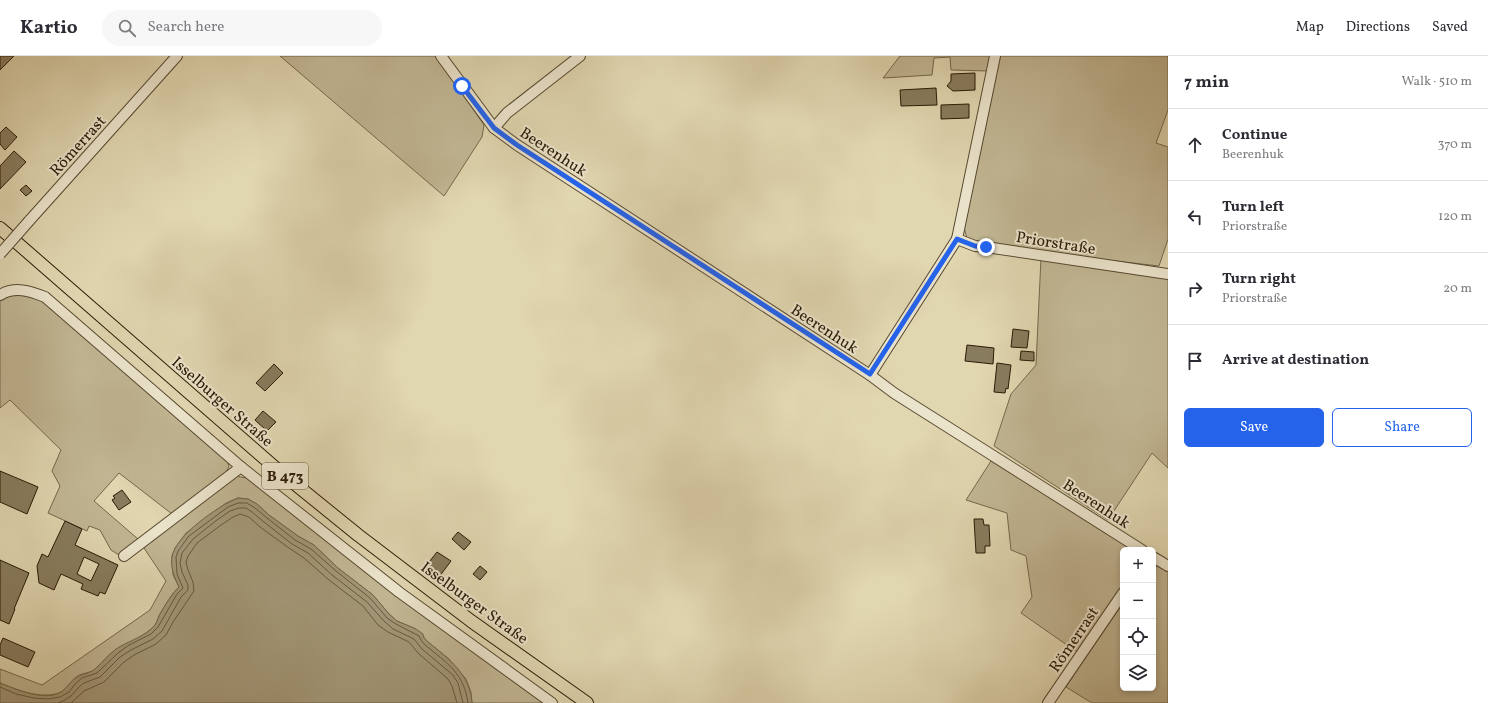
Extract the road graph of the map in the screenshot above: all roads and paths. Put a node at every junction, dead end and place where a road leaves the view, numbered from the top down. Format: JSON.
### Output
{"nodes":[{"id":1,"x":177,"y":56,"type":"edge"},
{"id":2,"x":441,"y":56,"type":"edge"},
{"id":3,"x":580,"y":56,"type":"edge"},
{"id":4,"x":995,"y":56,"type":"edge"},
{"id":5,"x":494,"y":128,"type":"junction"},
{"id":6,"x":0,"y":228,"type":"edge"},
{"id":7,"x":957,"y":239,"type":"junction"},
{"id":8,"x":0,"y":254,"type":"edge"},
{"id":9,"x":1168,"y":274,"type":"edge"},
{"id":10,"x":0,"y":295,"type":"edge"},
{"id":11,"x":870,"y":374,"type":"junction"},
{"id":12,"x":241,"y":468,"type":"junction"},
{"id":13,"x":1137,"y":547,"type":"edge"},
{"id":14,"x":124,"y":556,"type":"dead end"},
{"id":15,"x":1156,"y":559,"type":"edge"},
{"id":16,"x":1168,"y":566,"type":"edge"},
{"id":17,"x":1120,"y":597,"type":"edge"},
{"id":18,"x":552,"y":703,"type":"edge"},
{"id":19,"x":587,"y":703,"type":"edge"},
{"id":20,"x":1048,"y":703,"type":"edge"}],
"edges":[{"from":1,"to":8,"type":"street","name":"Römerrast","bridge":true},
{"from":2,"to":5,"type":"street","name":"Beerenhuk"},
{"from":3,"to":5,"type":"street","name":"Beerenhuk"},
{"from":4,"to":7,"type":"street"},
{"from":5,"to":11,"type":"street","name":"Beerenhuk"},
{"from":6,"to":19,"type":"main road","name":"Isselburger Straße","number":"B 473"},
{"from":7,"to":9,"type":"street","name":"Priorstraße"},
{"from":7,"to":11,"type":"street"},
{"from":10,"to":12,"type":"street"},
{"from":11,"to":13,"type":"street","name":"Beerenhuk"},
{"from":12,"to":14,"type":"street"},
{"from":12,"to":18,"type":"street"},
{"from":15,"to":16,"type":"street"},
{"from":17,"to":20,"type":"street","name":"Römerrast"}]}
